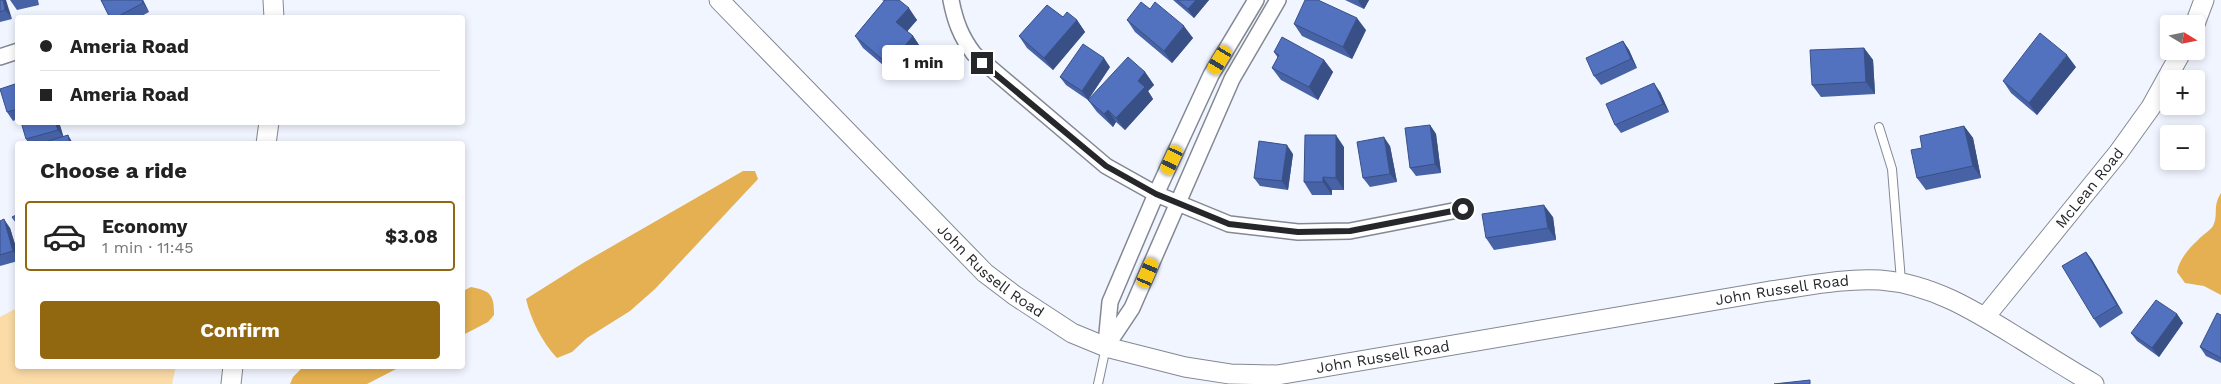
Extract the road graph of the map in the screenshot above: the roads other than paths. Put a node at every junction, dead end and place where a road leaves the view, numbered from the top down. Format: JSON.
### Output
{"nodes":[{"id":1,"x":272,"y":0,"type":"edge"},
{"id":2,"x":719,"y":0,"type":"edge"},
{"id":3,"x":951,"y":0,"type":"edge"},
{"id":4,"x":1256,"y":0,"type":"edge"},
{"id":5,"x":1278,"y":0,"type":"edge"},
{"id":6,"x":2204,"y":0,"type":"edge"},
{"id":7,"x":274,"y":15,"type":"edge"},
{"id":8,"x":2198,"y":15,"type":"edge"},
{"id":9,"x":15,"y":53,"type":"edge"},
{"id":10,"x":0,"y":57,"type":"edge"},
{"id":11,"x":2177,"y":60,"type":"edge"},
{"id":12,"x":269,"y":125,"type":"edge"},
{"id":13,"x":1879,"y":127,"type":"dead end"},
{"id":14,"x":266,"y":141,"type":"edge"},
{"id":15,"x":1156,"y":194,"type":"junction"},
{"id":16,"x":1178,"y":202,"type":"junction"},
{"id":17,"x":1463,"y":209,"type":"dead end"},
{"id":18,"x":1902,"y":283,"type":"junction"},
{"id":19,"x":1985,"y":317,"type":"junction"},
{"id":20,"x":1106,"y":347,"type":"junction"},
{"id":21,"x":233,"y":369,"type":"edge"},
{"id":22,"x":231,"y":384,"type":"edge"},
{"id":23,"x":1098,"y":384,"type":"edge"},
{"id":24,"x":2094,"y":384,"type":"edge"}],
"edges":[{"from":1,"to":7,"type":"street"},
{"from":2,"to":20,"type":"street","name":"John Russell Road"},
{"from":3,"to":15,"type":"street"},
{"from":4,"to":15,"type":"street"},
{"from":5,"to":16,"type":"street"},
{"from":6,"to":8,"type":"street"},
{"from":9,"to":10,"type":"street"},
{"from":11,"to":19,"type":"street","name":"McLean Road"},
{"from":12,"to":14,"type":"street"},
{"from":13,"to":18,"type":"lane"},
{"from":15,"to":16,"type":"street"},
{"from":15,"to":20,"type":"street"},
{"from":16,"to":17,"type":"street"},
{"from":16,"to":20,"type":"street"},
{"from":18,"to":19,"type":"street","name":"John Russell Road"},
{"from":18,"to":20,"type":"street","name":"John Russell Road"},
{"from":19,"to":24,"type":"street","name":"John Russell Road"},
{"from":20,"to":23,"type":"lane"},
{"from":21,"to":22,"type":"street"}]}
